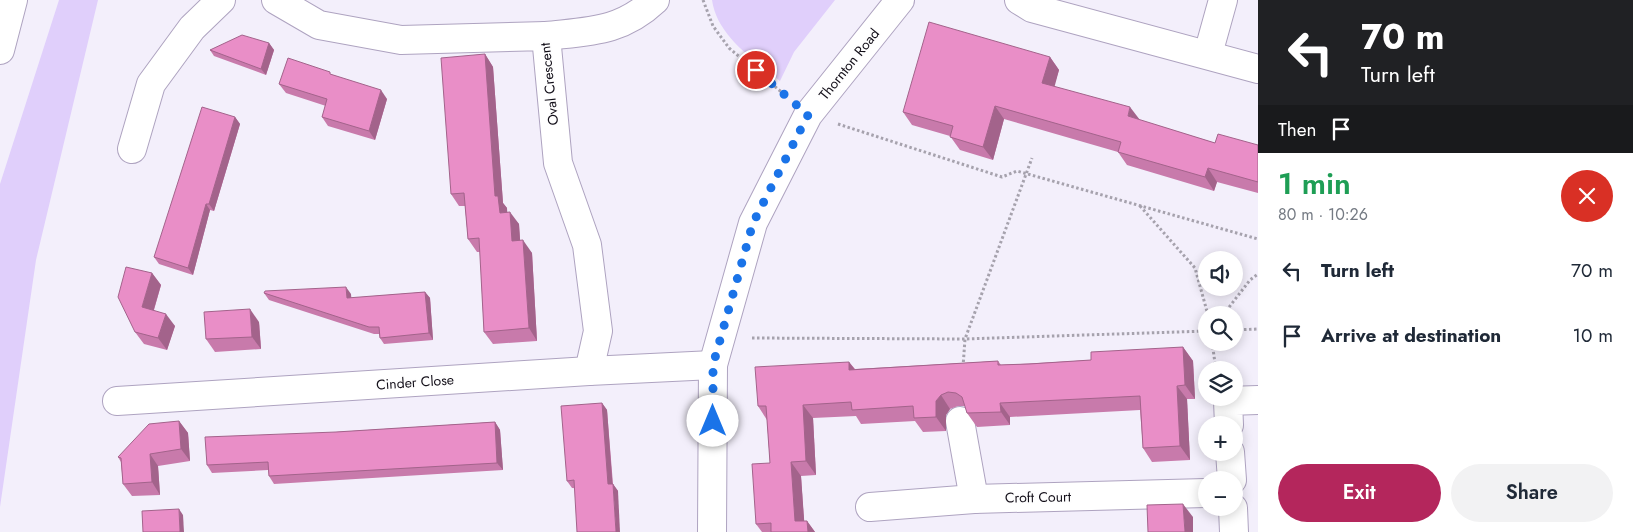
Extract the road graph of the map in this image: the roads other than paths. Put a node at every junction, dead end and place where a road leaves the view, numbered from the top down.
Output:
1 (13, 0) edge
2 (221, 0) edge
3 (276, 0) edge
4 (655, 0) edge
5 (900, 0) edge
6 (1019, 0) edge
7 (1223, 0) edge
8 (546, 36) junction
9 (0, 50) edge
10 (1208, 54) junction
11 (1258, 69) edge
12 (132, 149) dead end
13 (713, 365) junction
14 (589, 370) junction
15 (1258, 400) edge
16 (117, 401) dead end
17 (1229, 416) edge
18 (960, 421) dead end
19 (1198, 493) edge
20 (974, 499) junction
21 (870, 507) dead end
22 (1233, 516) edge
23 (712, 532) edge
24 (1234, 532) edge

1 - 9 main road
2 - 12 main road
3 - 8 main road, Oval Crescent
4 - 8 main road
5 - 13 main road, Thornton Road
6 - 10 main road
7 - 10 main road
8 - 14 main road, Oval Crescent
10 - 11 main road
13 - 14 main road, Cinder Close
13 - 23 main road, Thornton Road
14 - 16 main road, Cinder Close
15 - 17 main road
18 - 20 main road
19 - 20 main road, Croft Court
20 - 21 main road, Croft Court
22 - 24 main road

